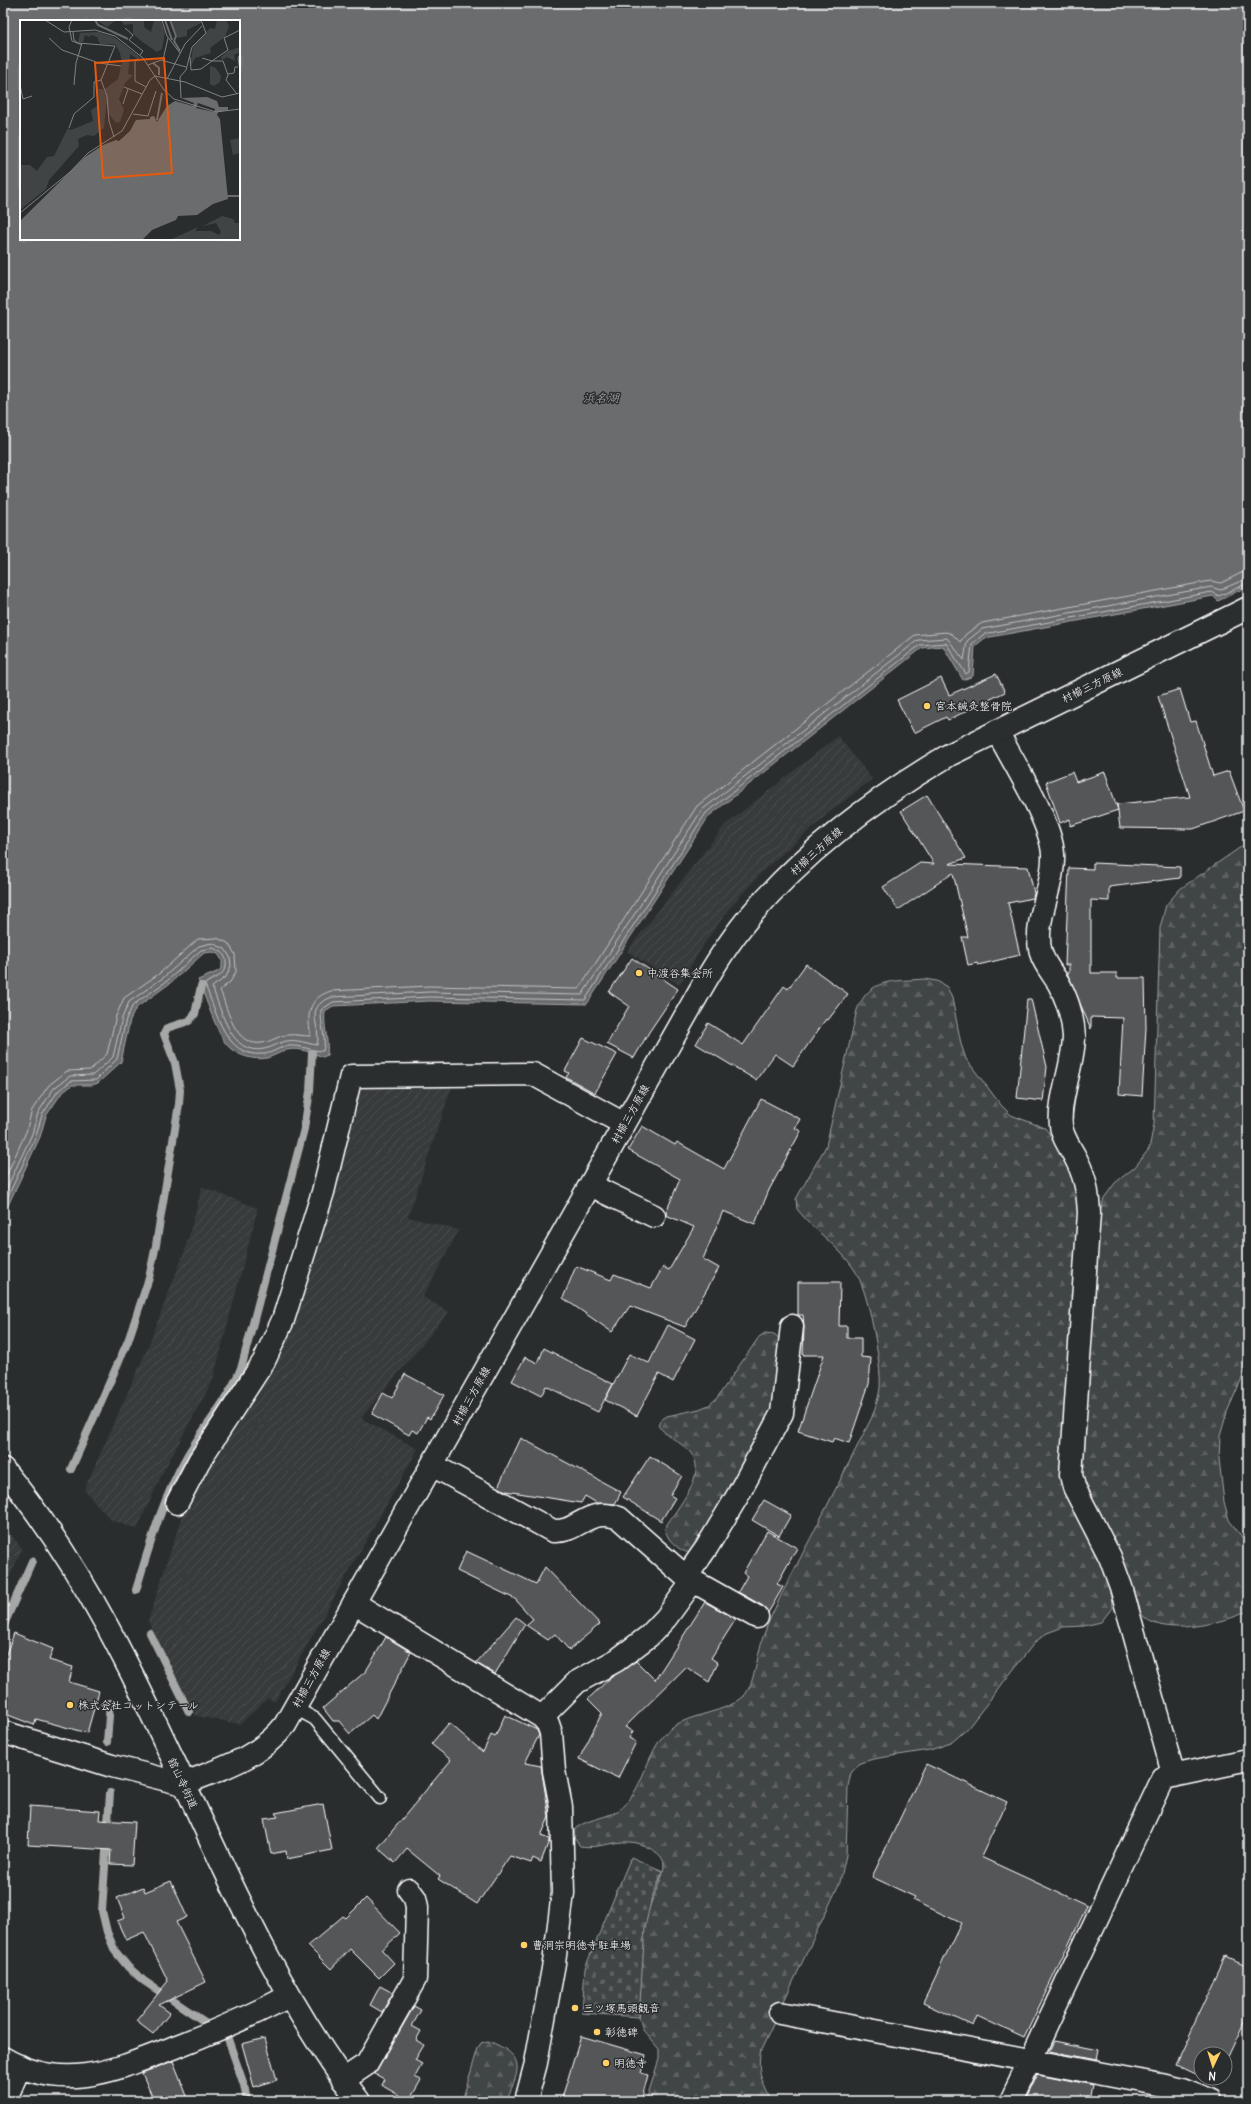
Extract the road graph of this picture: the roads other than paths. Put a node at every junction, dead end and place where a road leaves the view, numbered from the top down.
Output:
1 (1248, 608) edge
2 (997, 731) junction
3 (624, 1124) junction
4 (591, 1184) junction
5 (654, 1216) dead end
6 (792, 1326) dead end
7 (432, 1465) junction
8 (3, 1469) edge
9 (177, 1503) dead end
10 (690, 1579) junction
11 (354, 1603) junction
12 (757, 1617) dead end
13 (295, 1708) junction
14 (542, 1717) junction
15 (3, 1732) edge
16 (1248, 1760) edge
17 (1174, 1776) junction
18 (183, 1784) junction
19 (380, 1798) dead end
20 (409, 1890) dead end
21 (289, 1996) junction
22 (780, 2013) dead end
23 (1030, 2060) junction
24 (12, 2062) edge
25 (344, 2080) junction
26 (527, 2097) dead end
27 (4, 2101) edge
28 (359, 2101) edge
29 (1011, 2101) edge
30 (1210, 2101) edge

1 - 2 street, 村櫛三方原線
2 - 3 street, 村櫛三方原線
2 - 17 street
3 - 4 street, 村櫛三方原線
3 - 9 street
4 - 5 street
4 - 7 street, 村櫛三方原線
6 - 10 street
7 - 10 street
7 - 11 street, 村櫛三方原線
8 - 18 street, 舘山寺街道
10 - 12 street
10 - 14 street
11 - 13 street, 村櫛三方原線
11 - 14 street
13 - 18 street, 村櫛三方原線
13 - 19 lane
14 - 26 street
15 - 18 street
16 - 17 street
17 - 23 street
18 - 21 street, 舘山寺街道
20 - 25 street
21 - 24 street
21 - 25 street, 舘山寺街道
22 - 23 street
23 - 29 street
23 - 30 street
24 - 27 street
25 - 28 street, 舘山寺街道

